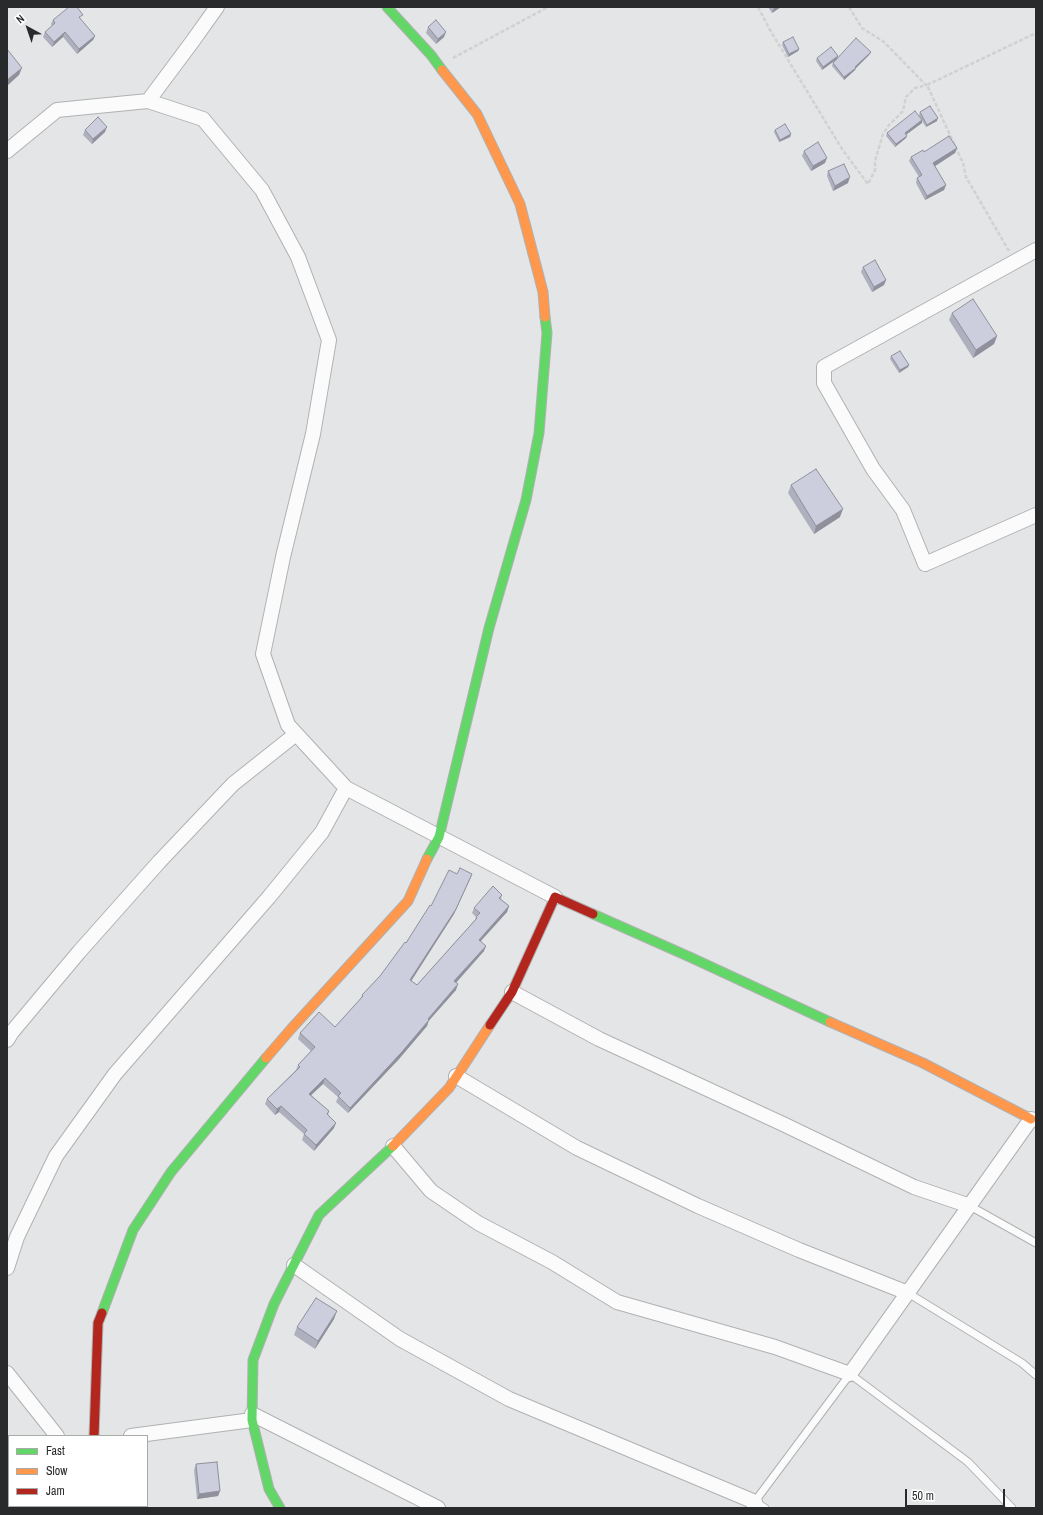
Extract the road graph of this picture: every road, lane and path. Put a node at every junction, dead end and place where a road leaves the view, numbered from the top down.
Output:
1 (217, 7) edge
2 (387, 7) edge
3 (548, 7) edge
4 (758, 7) edge
5 (849, 7) edge
6 (1036, 33) edge
7 (439, 66) junction
8 (927, 85) junction
9 (148, 101) junction
10 (7, 151) edge
11 (1036, 250) edge
12 (1015, 262) junction
13 (1036, 515) edge
14 (296, 734) junction
15 (346, 788) junction
16 (439, 837) junction
17 (555, 897) junction
18 (512, 992) junction
19 (7, 1040) edge
20 (456, 1076) junction
21 (1034, 1120) edge
22 (393, 1146) junction
23 (970, 1206) junction
24 (1036, 1243) edge
25 (294, 1265) junction
26 (7, 1268) edge
27 (908, 1293) junction
28 (7, 1373) edge
29 (850, 1374) junction
30 (1036, 1374) edge
31 (252, 1417) junction
32 (56, 1435) edge
33 (94, 1435) edge
34 (137, 1435) edge
35 (757, 1506) edge
36 (280, 1508) edge
37 (438, 1508) edge
38 (1012, 1508) edge

1 - 9 street
2 - 7 street
3 - 7 path
4 - 8 path
5 - 8 path
6 - 8 path
7 - 16 street
8 - 12 path
9 - 10 street
9 - 14 street
11 - 12 street
12 - 13 street
14 - 15 street
14 - 19 street
15 - 16 street
15 - 26 street
16 - 17 street
16 - 33 street
17 - 18 street
17 - 21 street
18 - 20 street
18 - 23 street
20 - 22 street
20 - 27 street
21 - 23 street
22 - 25 street
22 - 29 street
23 - 24 lane
23 - 27 street
25 - 31 street
25 - 35 street
27 - 29 street
27 - 30 lane
28 - 32 street
29 - 35 lane
29 - 38 lane
31 - 34 street
31 - 36 street
31 - 37 street

